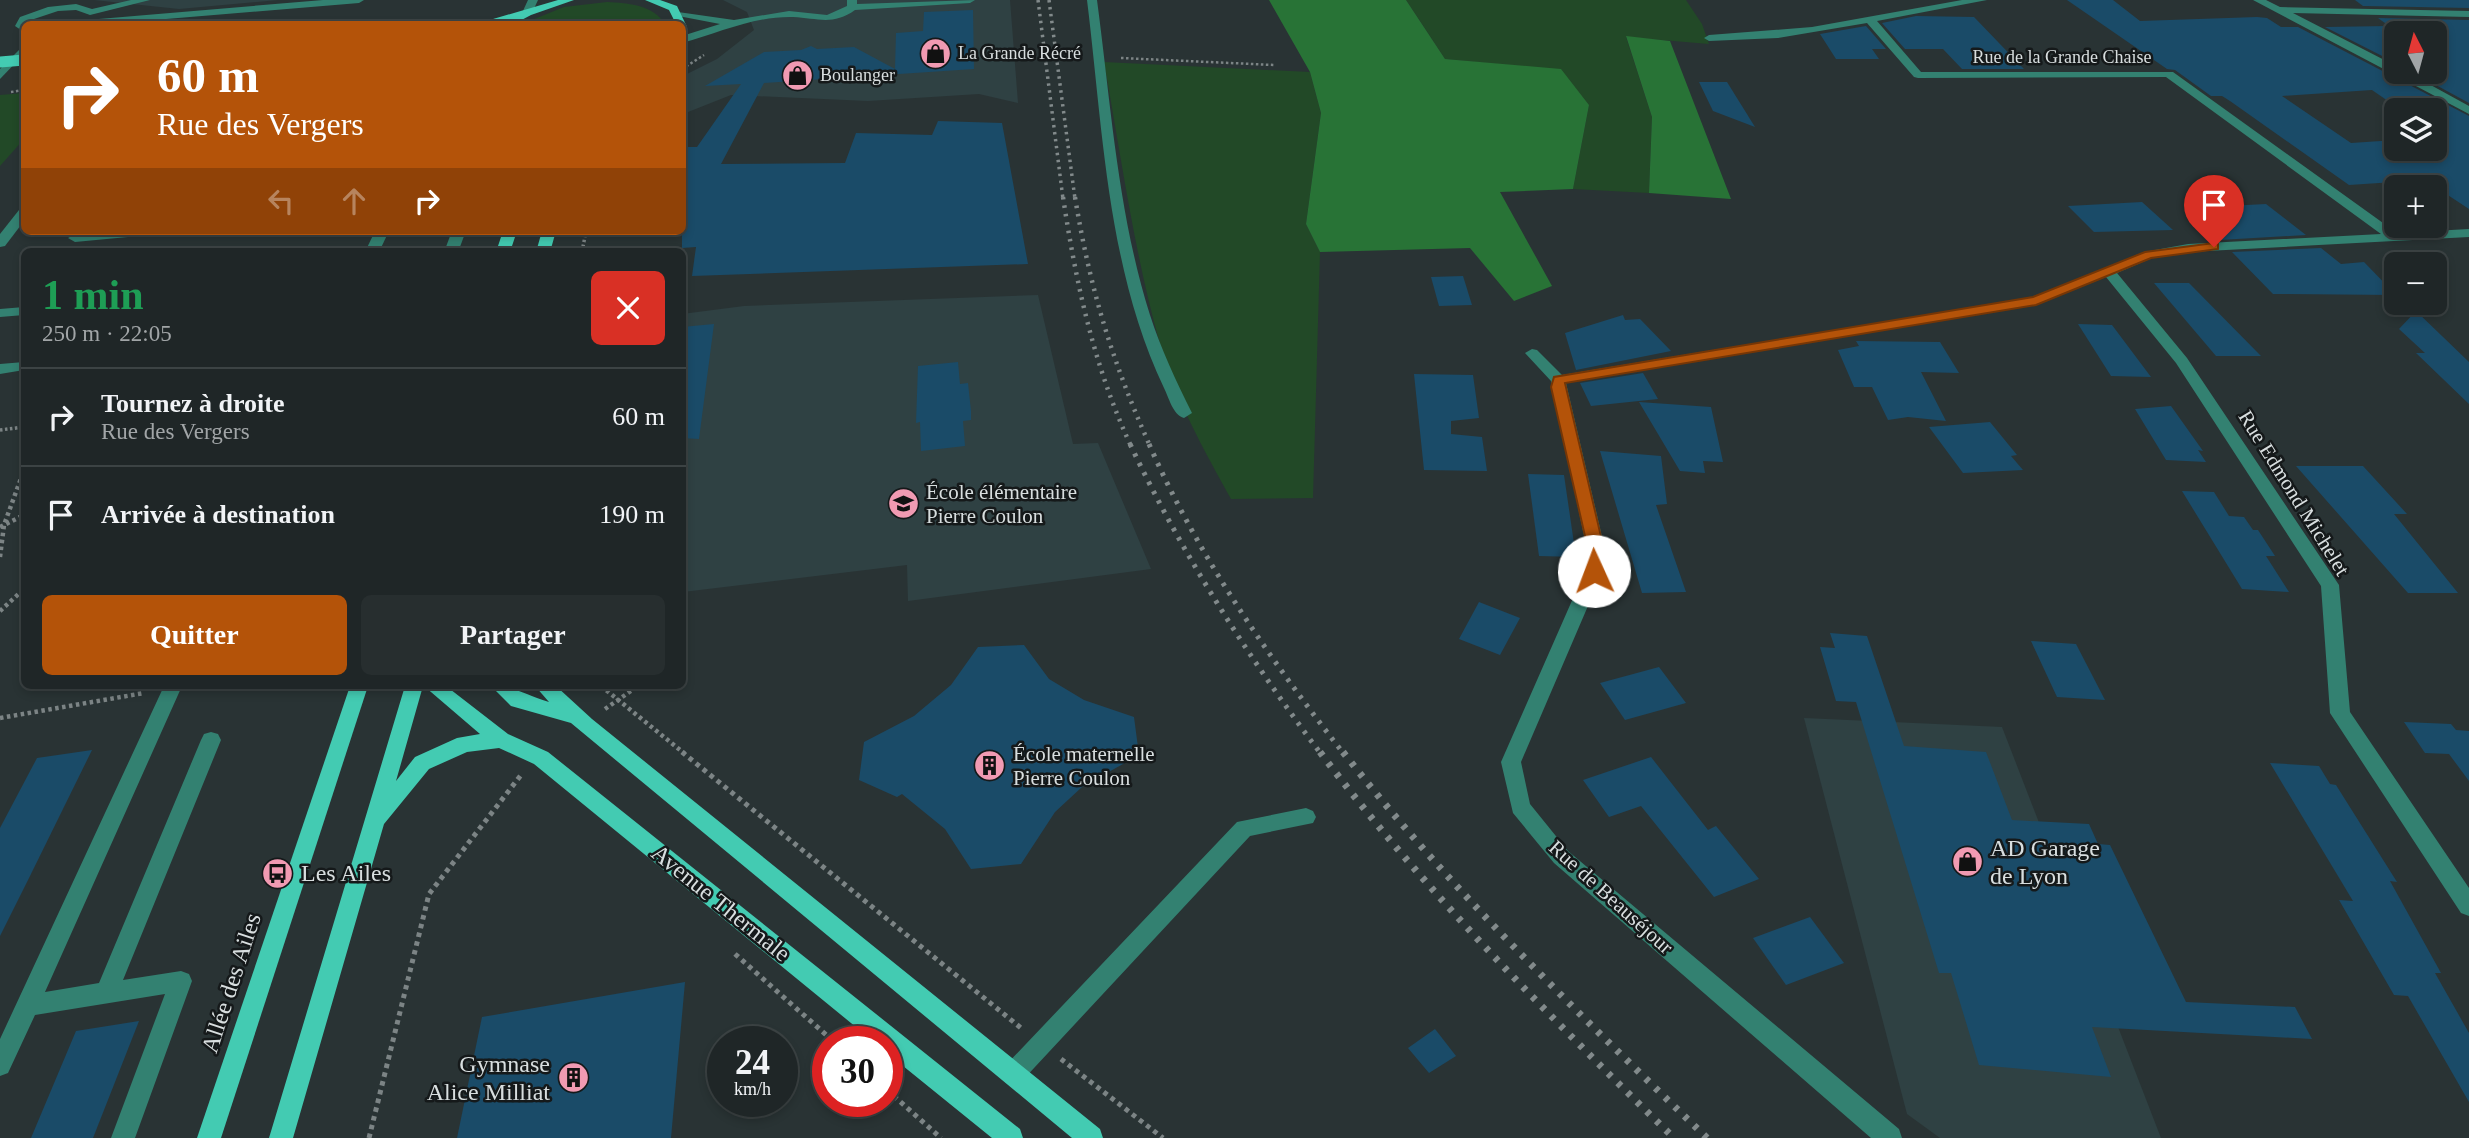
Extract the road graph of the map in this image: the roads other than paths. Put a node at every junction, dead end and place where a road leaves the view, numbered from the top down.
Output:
1 (145, 0) edge
2 (153, 0) edge
3 (359, 0) edge
4 (533, 0) edge
5 (567, 0) edge
6 (650, 0) edge
7 (970, 0) edge
8 (1092, 0) edge
9 (1982, 0) edge
10 (2245, 0) edge
11 (795, 1) edge
12 (2260, 1) edge
13 (852, 4) edge
14 (2276, 10) junction
15 (90, 12) junction
16 (526, 13) junction
17 (793, 14) junction
18 (2469, 14) edge
19 (678, 15) junction
20 (158, 16) junction
21 (1870, 20) junction
22 (23, 21) edge
23 (77, 21) edge
24 (105, 21) edge
25 (493, 21) edge
26 (512, 21) edge
27 (680, 21) edge
28 (734, 23) junction
29 (1709, 38) dead end
30 (686, 39) edge
31 (21, 52) edge
32 (21, 60) edge
33 (0, 62) edge
34 (2384, 64) edge
35 (0, 76) edge
36 (2420, 84) edge
37 (2469, 111) edge
38 (21, 217) edge
39 (2384, 230) edge
40 (2469, 233) edge
41 (2447, 234) edge
42 (2384, 238) edge
43 (0, 243) edge
44 (2108, 271) junction
45 (21, 309) edge
46 (0, 313) edge
47 (1532, 353) dead end
48 (21, 366) edge
49 (0, 369) edge
50 (1559, 380) junction
51 (1184, 413) dead end
52 (172, 689) edge
53 (358, 689) edge
54 (413, 689) edge
55 (437, 689) edge
56 (504, 689) edge
57 (547, 689) edge
58 (580, 720) junction
59 (211, 740) dead end
60 (501, 740) junction
61 (1306, 817) dead end
62 (373, 825) junction
63 (2469, 906) edge
64 (106, 993) junction
65 (27, 1006) junction
66 (0, 1065) edge
67 (1013, 1074) junction
68 (966, 1099) junction
69 (123, 1138) edge
70 (209, 1138) edge
71 (281, 1138) edge
72 (993, 1138) edge
73 (1011, 1138) edge
74 (1091, 1138) edge
75 (1890, 1138) edge

1 - 15 street
2 - 20 street
3 - 20 street
4 - 16 street
5 - 16 main road
6 - 19 main road
7 - 13 street
8 - 51 street
9 - 21 street
10 - 12 street
11 - 17 street
12 - 14 street
13 - 17 street
14 - 18 street
14 - 34 street
15 - 20 street
15 - 22 street
15 - 23 street
16 - 25 main road
16 - 26 main road
17 - 28 street
19 - 27 main road
19 - 28 street
20 - 24 street
21 - 29 street
21 - 39 street, Rue de la Grande Chaise
28 - 30 street
31 - 35 street
32 - 33 main road, bridge
36 - 37 street
38 - 43 street
40 - 41 street
42 - 44 street
44 - 50 street
44 - 63 street, Rue Edmond Michelet
45 - 46 street
47 - 50 street
48 - 49 street
50 - 75 street, Rue de Beauséjour
52 - 65 street
53 - 70 main road, Allée des Ailes
54 - 62 main road
55 - 60 main road, Avenue Thermale
56 - 58 main road
57 - 58 main road
58 - 67 main road
59 - 64 street
60 - 62 main road
60 - 68 main road, Avenue Thermale
61 - 67 street
62 - 71 main road
64 - 65 street
64 - 69 street
65 - 66 street
67 - 74 main road
68 - 72 street, Avenue Thermale
68 - 73 main road

